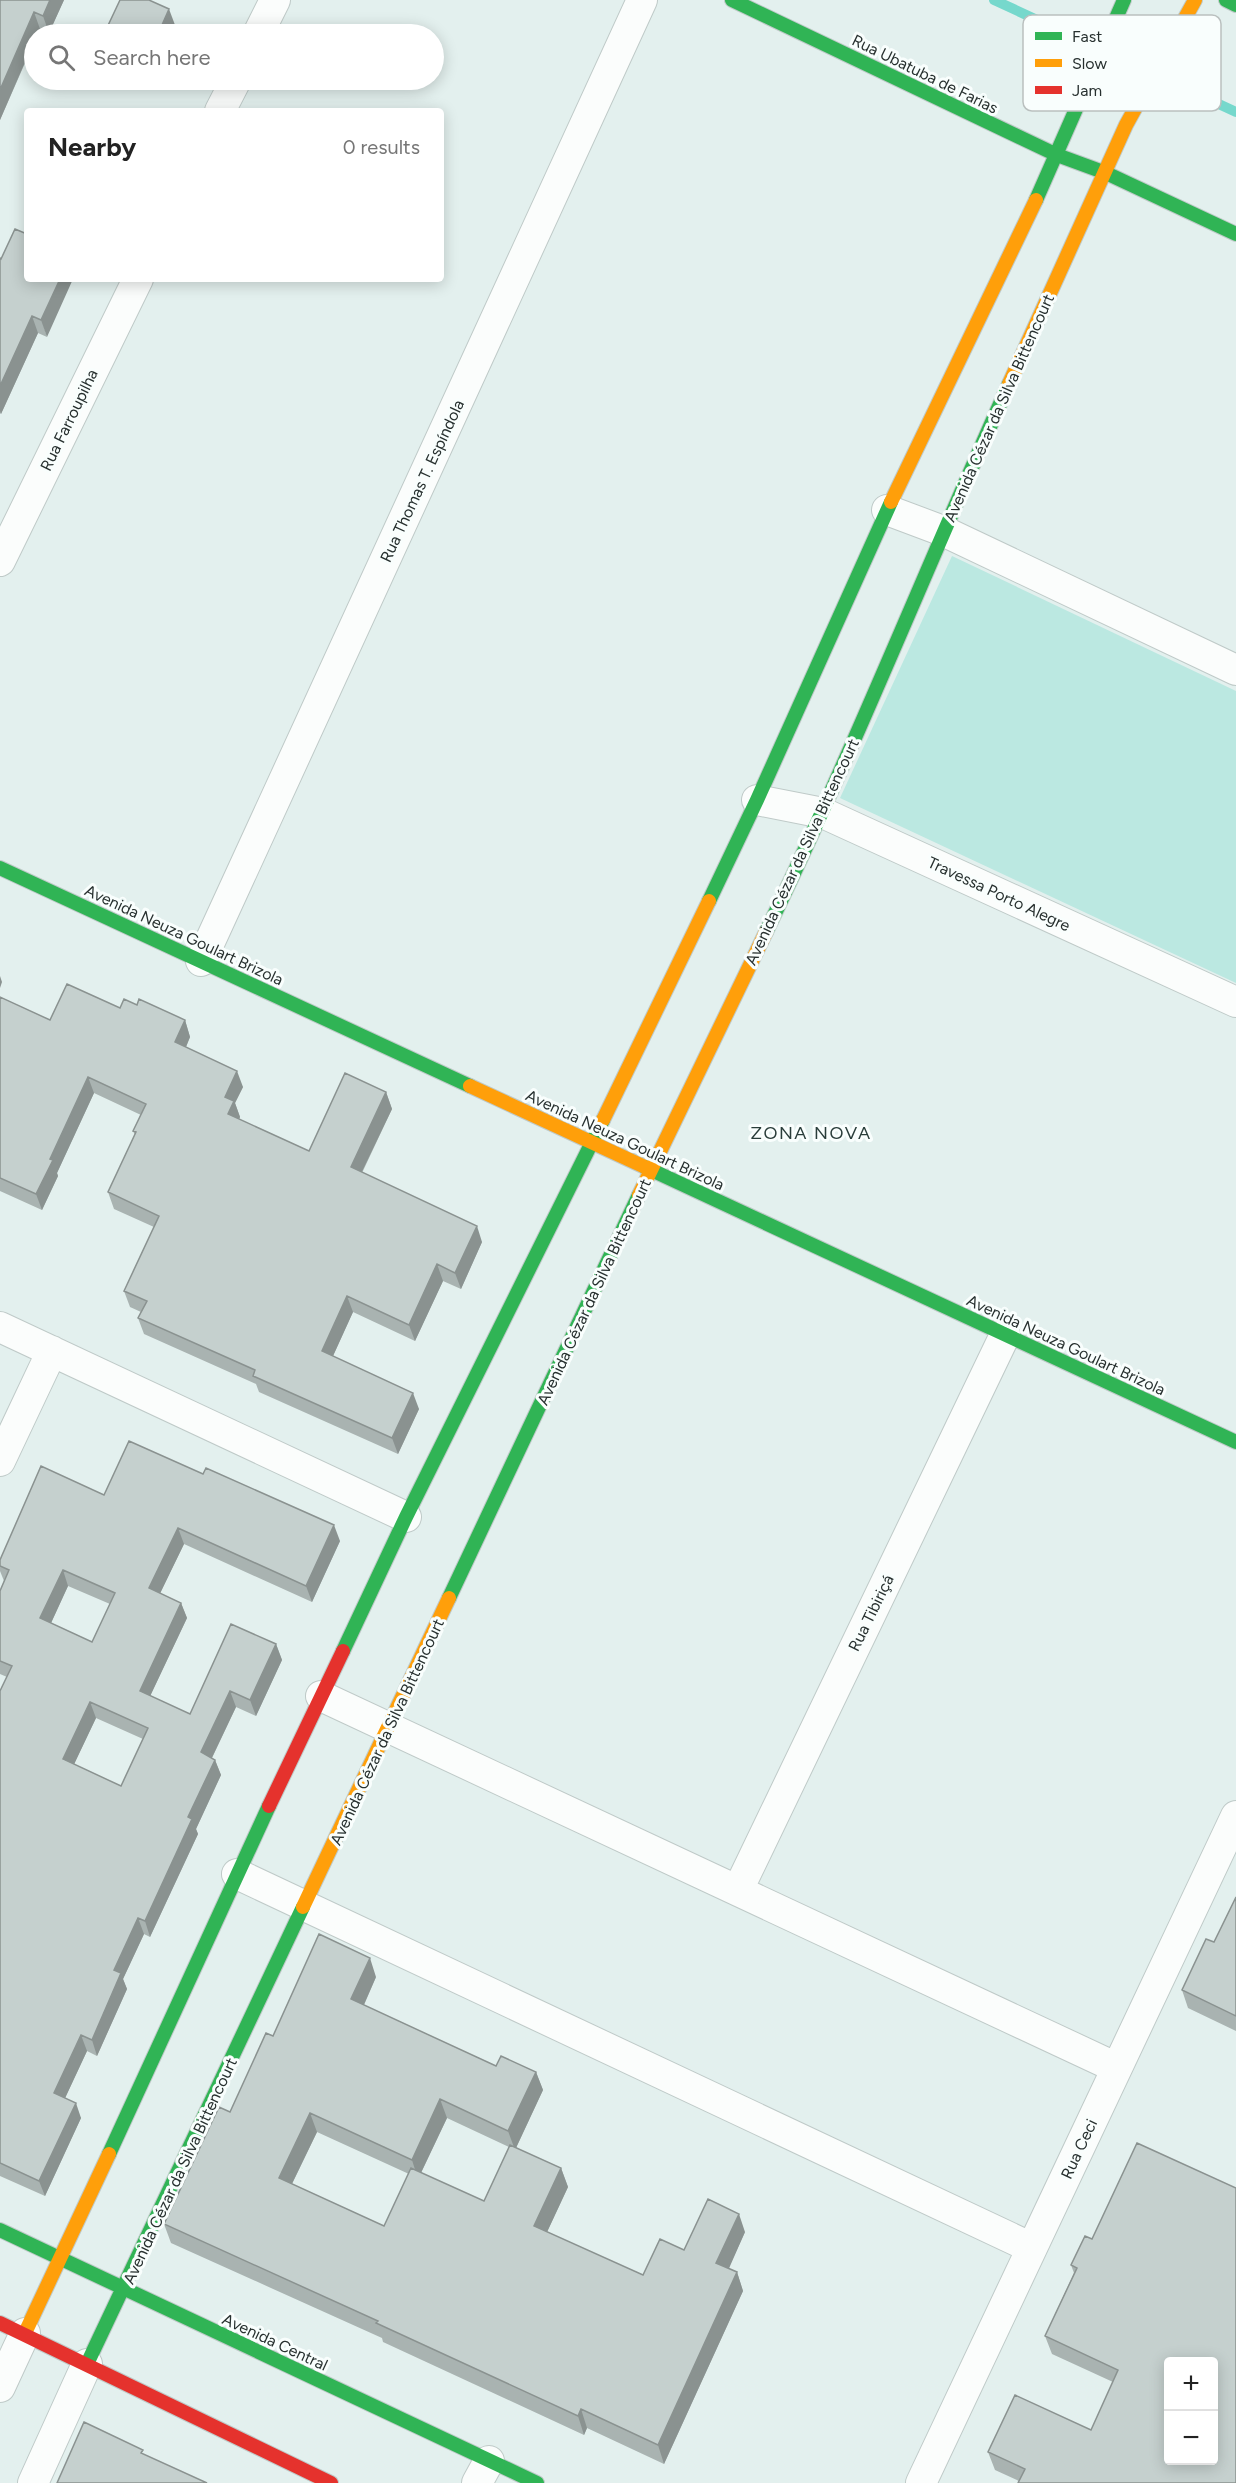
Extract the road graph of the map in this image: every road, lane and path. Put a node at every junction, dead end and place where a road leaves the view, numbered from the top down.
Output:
1 (275, 0) edge
2 (642, 0) edge
3 (732, 0) edge
4 (1124, 0) edge
5 (1195, 0) edge
6 (1226, 0) edge
7 (1236, 4) edge
8 (1118, 15) edge
9 (1186, 15) edge
10 (263, 24) edge
11 (231, 90) edge
12 (222, 108) edge
13 (1076, 111) edge
14 (1134, 111) edge
15 (1057, 155) junction
16 (1106, 173) junction
17 (1236, 234) edge
18 (137, 282) edge
19 (887, 510) junction
20 (943, 531) junction
21 (0, 561) edge
22 (1236, 670) edge
23 (757, 800) junction
24 (823, 813) junction
25 (0, 868) edge
26 (201, 962) junction
27 (1236, 1002) edge
28 (592, 1144) junction
29 (651, 1170) junction
30 (0, 1327) edge
31 (1005, 1335) junction
32 (52, 1351) junction
33 (1236, 1442) edge
34 (0, 1461) edge
35 (406, 1517) junction
36 (321, 1696) junction
37 (390, 1727) junction
38 (1236, 1816) edge
39 (237, 1874) junction
40 (738, 1890) junction
41 (305, 1907) junction
42 (1117, 2068) junction
43 (0, 2230) edge
44 (1032, 2248) junction
45 (62, 2258) junction
46 (123, 2289) junction
47 (12, 2328) edge
48 (87, 2364) junction
49 (0, 2387) edge
50 (483, 2472) edge
51 (33, 2483) edge
52 (330, 2483) edge
53 (537, 2483) edge
54 (921, 2483) edge

1 - 10 street
2 - 26 street, Rua Thomas T. Espíndola
3 - 15 street, Rua Ubatuba de Farias
4 - 8 street
5 - 9 street, Avenida Cézar da Silva Bittencourt
6 - 7 street
11 - 12 street
13 - 15 street
14 - 16 street, Avenida Cézar da Silva Bittencourt
15 - 16 street, Rua Ubatuba de Farias
15 - 19 street
16 - 17 street, Rua Ubatuba de Farias
16 - 20 street, Avenida Cézar da Silva Bittencourt
18 - 21 street, Rua Farroupilha
19 - 20 street
19 - 23 street
20 - 22 street
20 - 24 street, Avenida Cézar da Silva Bittencourt
23 - 24 street, Travessa Porto Alegre
23 - 28 street
24 - 27 street, Travessa Porto Alegre
24 - 29 street, Avenida Cézar da Silva Bittencourt
25 - 26 street, Avenida Neuza Goulart Brizola
26 - 28 street, Avenida Neuza Goulart Brizola
28 - 29 street, Avenida Neuza Goulart Brizola
28 - 35 street
29 - 31 street, Avenida Neuza Goulart Brizola
29 - 37 street, Avenida Cézar da Silva Bittencourt
30 - 32 street
31 - 33 street, Avenida Neuza Goulart Brizola
31 - 40 street, Rua Tibiriçá
32 - 34 street
32 - 35 street
35 - 36 street
36 - 37 street
36 - 39 street
37 - 40 street
37 - 41 street, Avenida Cézar da Silva Bittencourt
38 - 42 street, Rua Ceci
39 - 41 street
39 - 45 street
40 - 42 street
41 - 44 street
41 - 46 street, Avenida Cézar da Silva Bittencourt
42 - 44 street, Rua Ceci
43 - 45 street, Avenida Central
44 - 54 street, Rua Ceci
45 - 46 street, Avenida Central
45 - 47 street
46 - 48 street, Avenida Cézar da Silva Bittencourt
46 - 50 street, Avenida Central
47 - 48 street
47 - 49 street
48 - 51 street, Avenida Cézar da Silva Bittencourt
48 - 52 street
50 - 53 street, Avenida Central

